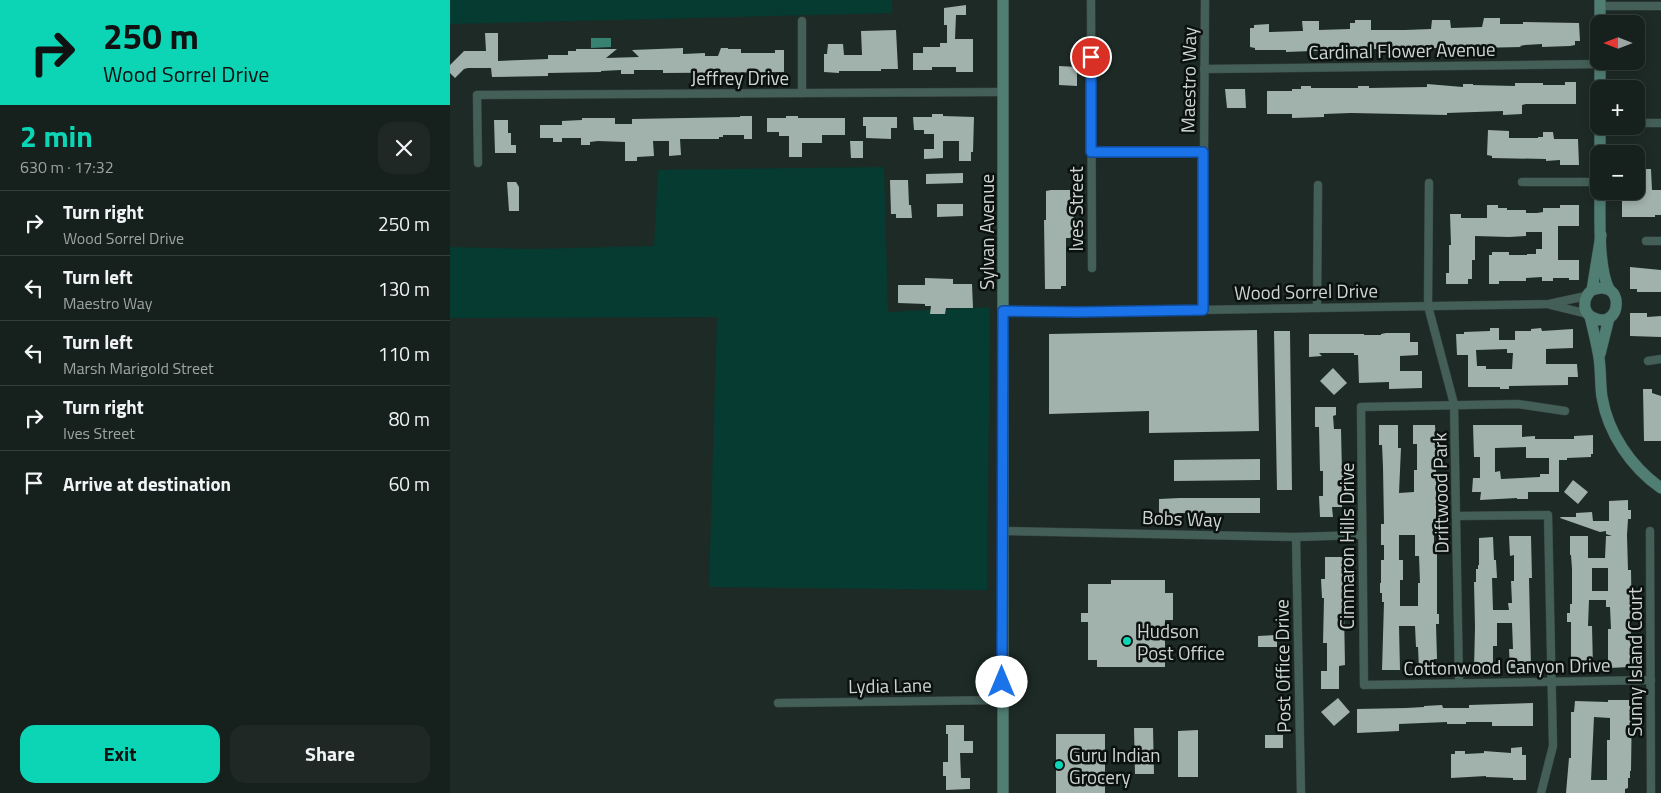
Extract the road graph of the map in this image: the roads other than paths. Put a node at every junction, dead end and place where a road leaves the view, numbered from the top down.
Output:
1 (1003, 0) edge
2 (1091, 0) edge
3 (1205, 0) edge
4 (1600, 3) edge
5 (1661, 6) edge
6 (802, 21) dead end
7 (1590, 63) edge
8 (1204, 69) junction
9 (1003, 92) junction
10 (802, 93) junction
11 (1645, 123) edge
12 (1661, 123) edge
13 (1091, 152) junction
14 (1203, 152) junction
15 (478, 163) dead end
16 (1522, 182) dead end
17 (1590, 182) edge
18 (1430, 183) dead end
19 (1318, 185) dead end
20 (1600, 200) edge
21 (1600, 235) junction
22 (1646, 241) dead end
23 (1661, 241) edge
24 (1092, 268) dead end
25 (1609, 289) junction
26 (1589, 293) junction
27 (1549, 304) junction
28 (1428, 306) junction
29 (1317, 307) junction
30 (1203, 310) junction
31 (1003, 311) junction
32 (1589, 315) junction
33 (1609, 318) junction
34 (1599, 358) junction
35 (1661, 359) edge
36 (1648, 361) dead end
37 (1454, 404) junction
38 (1564, 411) dead end
39 (1661, 488) edge
40 (1456, 516) junction
41 (1003, 531) junction
42 (1650, 531) dead end
43 (1361, 535) junction
44 (1296, 538) junction
45 (1650, 680) junction
46 (1551, 682) junction
47 (1459, 683) junction
48 (1364, 685) joint
49 (1002, 700) junction
50 (778, 704) dead end
51 (1003, 793) edge
52 (1301, 793) edge
53 (1542, 793) edge
54 (1651, 793) edge

1 - 9 main road, Sylvan Avenue
2 - 13 street, Ives Street
3 - 8 street, Maestro Way
4 - 5 street
6 - 10 street
7 - 8 street, Cardinal Flower Avenue
8 - 14 street, Maestro Way
9 - 10 street, Jeffrey Drive
9 - 31 main road, Sylvan Avenue
10 - 15 street, Jeffrey Drive
11 - 12 street
13 - 14 street
13 - 24 street, Ives Street
14 - 30 street, Maestro Way
16 - 17 street
18 - 28 street, Driftwood Park
19 - 29 street
20 - 21 main road
21 - 25 main road
21 - 26 main road
22 - 23 street
25 - 26 main road
25 - 33 main road
26 - 27 street, Wood Sorrel Drive
26 - 32 main road
27 - 28 street, Wood Sorrel Drive
27 - 32 street, Wood Sorrel Drive
28 - 29 street, Wood Sorrel Drive
28 - 37 street, Driftwood Park
29 - 30 street, Wood Sorrel Drive
30 - 31 street, Wood Sorrel Drive
31 - 41 main road, Sylvan Avenue
32 - 33 main road
32 - 34 main road
33 - 34 main road
34 - 39 main road
35 - 36 street
37 - 38 street
37 - 40 street, Driftwood Park
37 - 43 street, Cimmaron Hills Drive
40 - 46 street
40 - 47 street, Driftwood Park
41 - 44 street, Bobs Way
41 - 49 main road, Sylvan Avenue
42 - 45 street, Sunny Island Court
43 - 44 street, Bobs Way
43 - 48 street, Cimmaron Hills Drive
44 - 52 street, Post Office Drive
45 - 46 street, Cottonwood Canyon Drive
45 - 54 street, Sunny Island Court
46 - 47 street, Cottonwood Canyon Drive
46 - 53 street
47 - 48 street, Cottonwood Canyon Drive
49 - 50 street, Lydia Lane
49 - 51 main road, Sylvan Avenue

